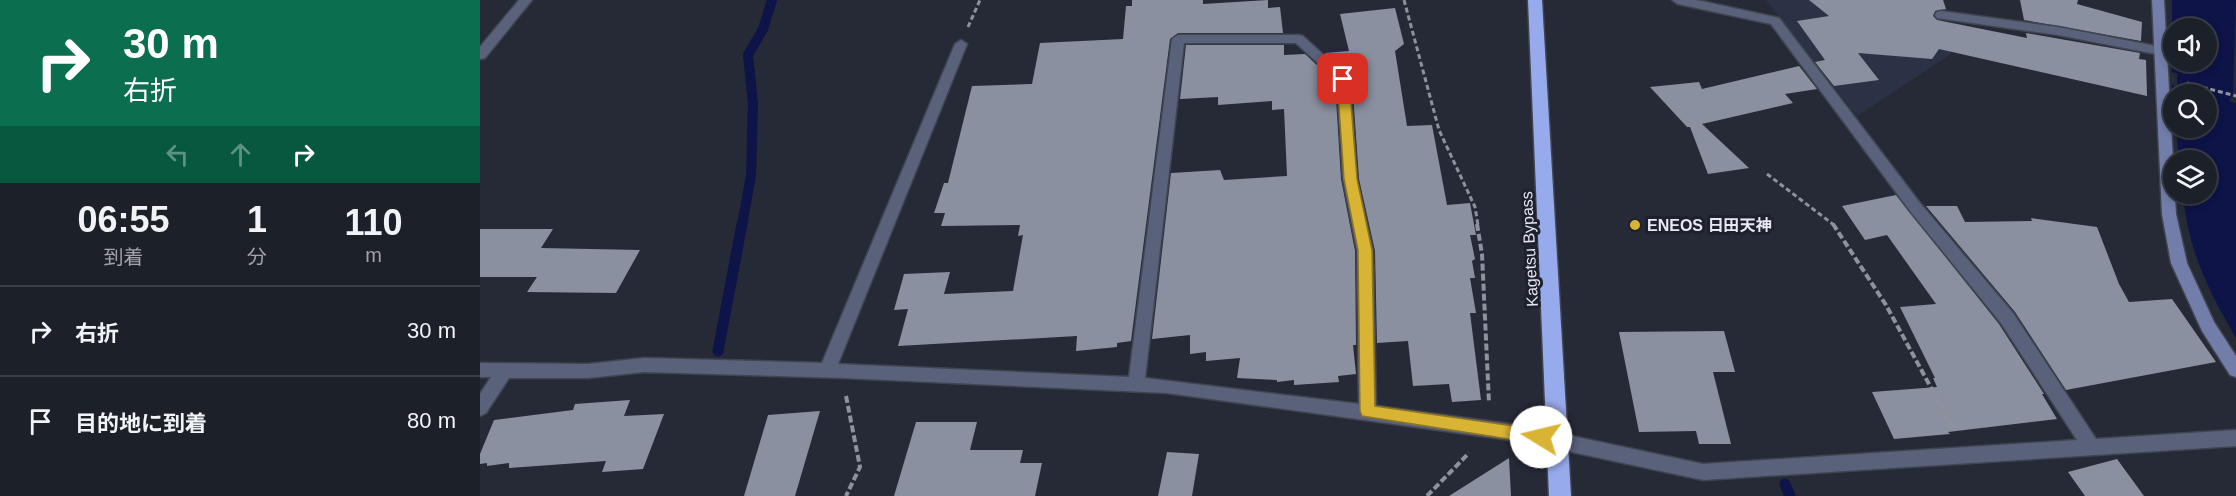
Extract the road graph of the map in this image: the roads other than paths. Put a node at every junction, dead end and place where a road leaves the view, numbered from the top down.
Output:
1 (526, 0) edge
2 (1535, 0) edge
3 (1678, 0) edge
4 (2158, 0) edge
5 (1941, 15) dead end
6 (962, 44) road end
7 (2161, 51) junction
8 (480, 55) edge
9 (2236, 369) edge
10 (480, 370) edge
11 (505, 370) junction
12 (835, 371) junction
13 (1136, 385) junction
14 (480, 408) edge
15 (1368, 411) junction
16 (2236, 438) edge
17 (1558, 440) junction
18 (2091, 447) junction
19 (1560, 496) edge

1 - 8 street
2 - 17 highway, Kagetsu Bypass
3 - 18 street
4 - 7 street
5 - 7 street
6 - 12 street
7 - 9 street
10 - 11 street
11 - 12 street
11 - 14 street
12 - 13 street
13 - 15 street
13 - 15 street
15 - 17 street
16 - 18 street
17 - 18 street
17 - 19 highway, Kagetsu Bypass

